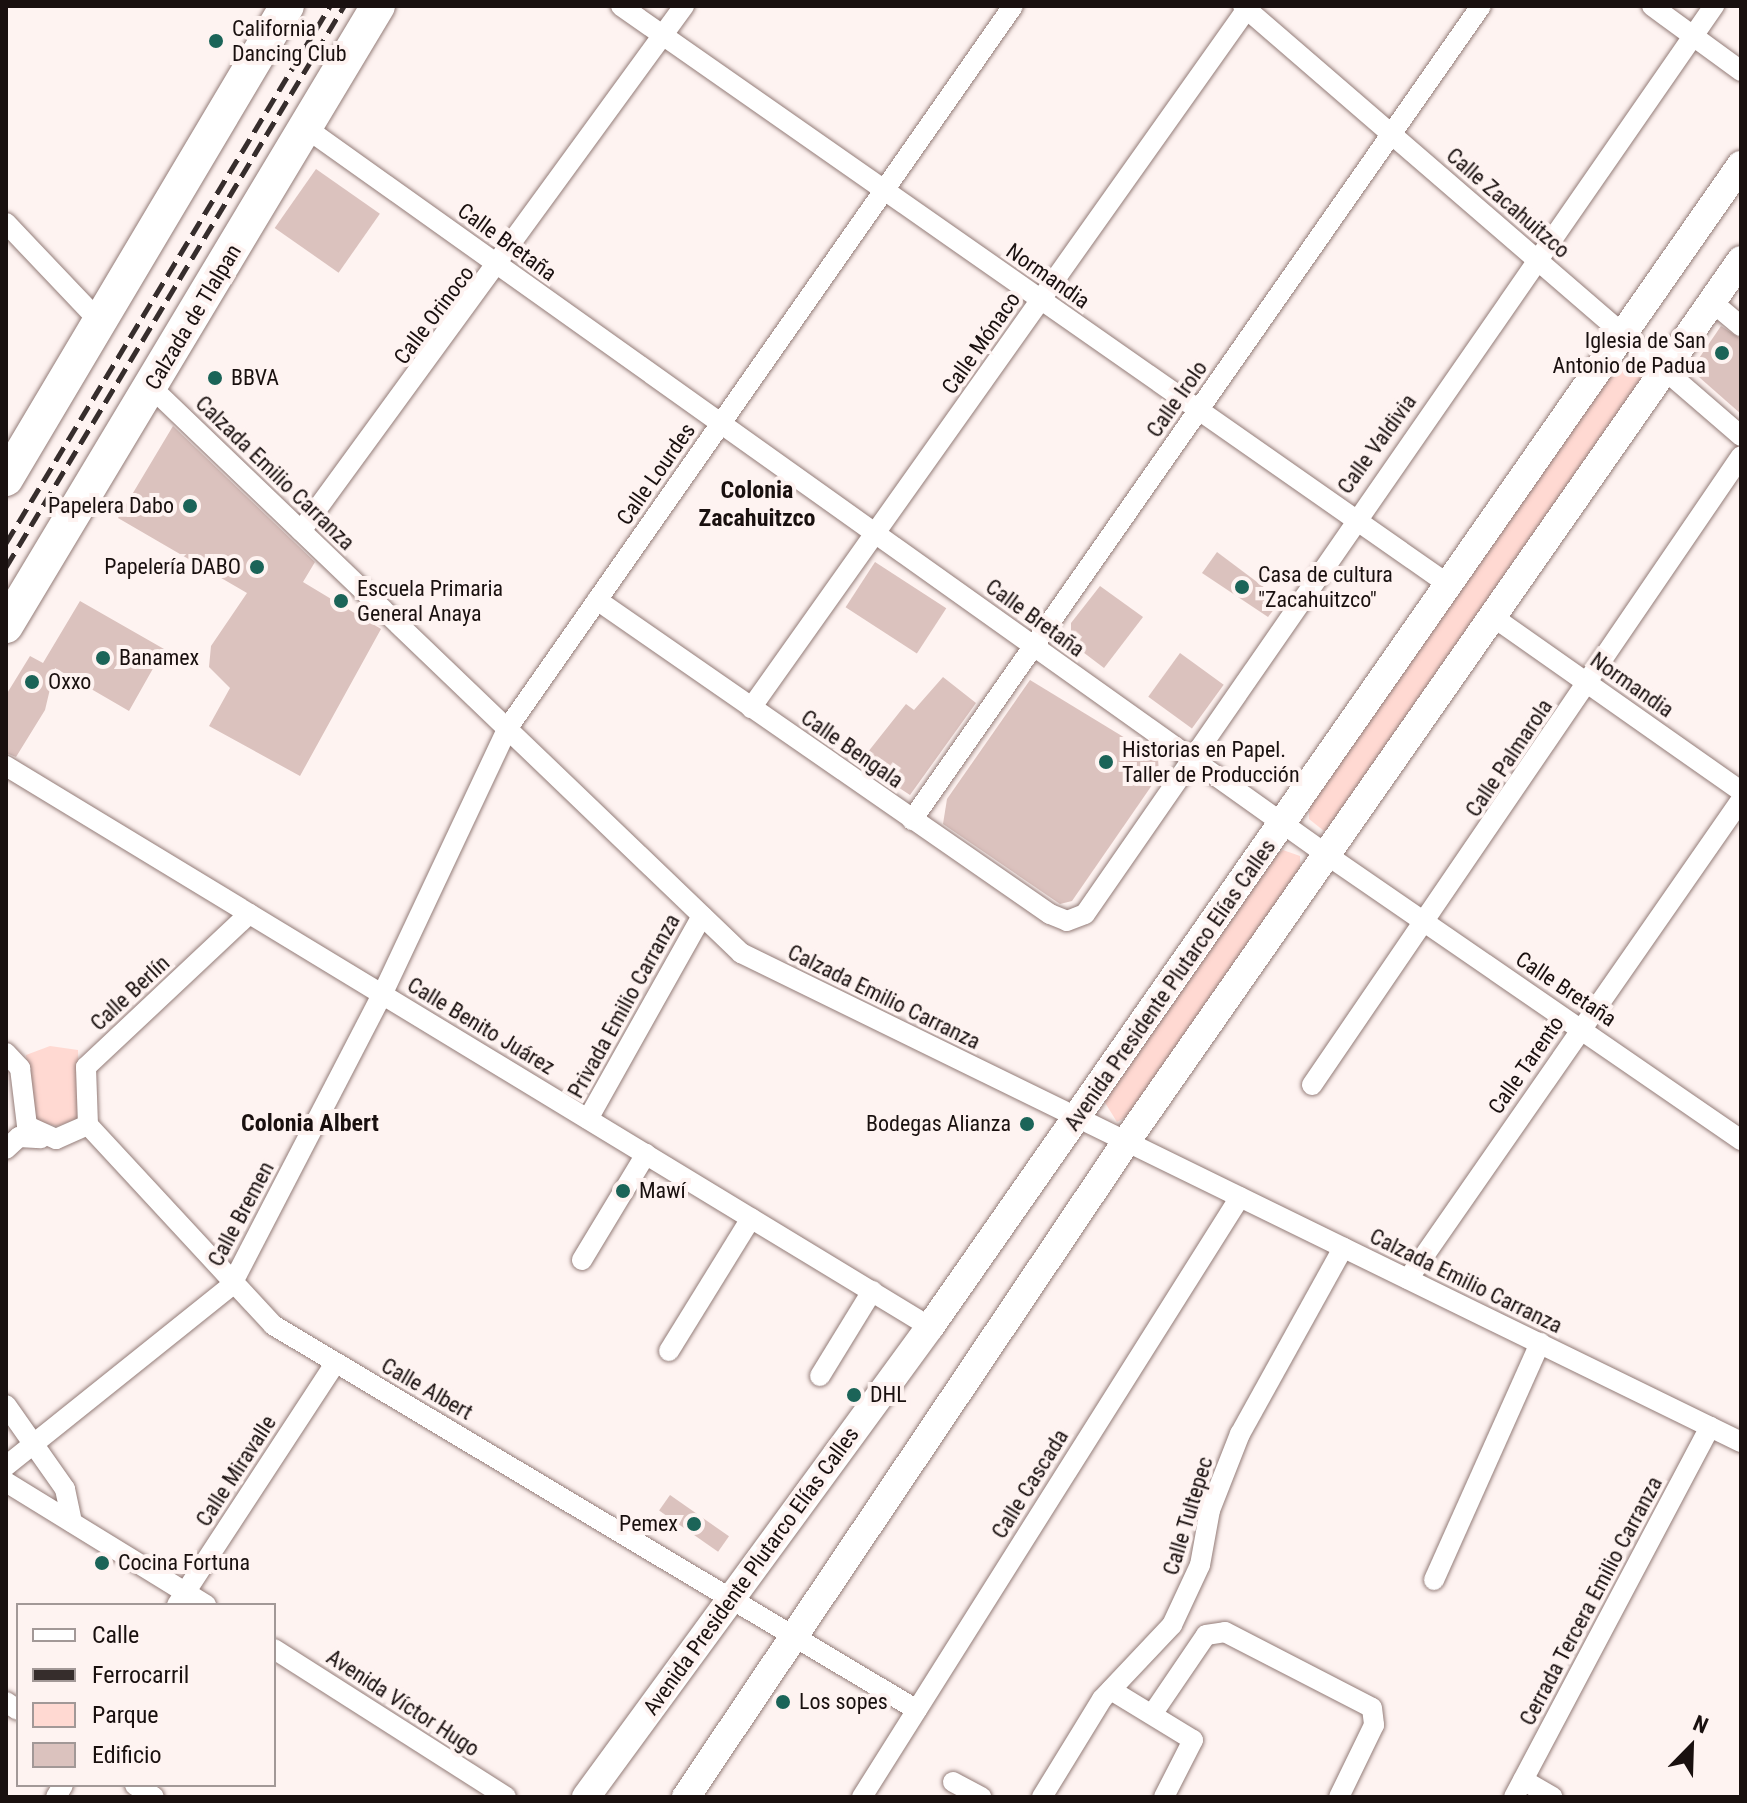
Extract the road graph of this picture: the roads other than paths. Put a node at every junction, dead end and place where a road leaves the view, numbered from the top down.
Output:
1 (287, 6) edge
2 (378, 6) edge
3 (621, 6) edge
4 (684, 6) edge
5 (1013, 6) edge
6 (1481, 6) edge
7 (1652, 6) edge
8 (1714, 6) edge
9 (1246, 7) edge
10 (1696, 35) junction
11 (663, 36) junction
12 (1741, 71) edge
13 (306, 128) junction
14 (1391, 134) junction
15 (1741, 165) edge
16 (885, 192) junction
17 (6, 223) edge
18 (1538, 260) junction
19 (1741, 260) edge
20 (500, 267) junction
21 (1041, 300) junction
22 (1711, 301) junction
23 (98, 320) junction
24 (1741, 326) edge
25 (1623, 334) junction
26 (1666, 371) junction
27 (151, 387) junction
28 (1198, 410) junction
29 (721, 424) junction
30 (1741, 436) edge
31 (1741, 456) edge
32 (6, 479) edge
33 (1352, 519) junction
34 (301, 531) junction
35 (876, 534) junction
36 (1449, 585) junction
37 (597, 600) junction
38 (1496, 619) junction
39 (6, 626) edge
40 (1032, 647) junction
41 (1589, 684) junction
42 (751, 708) junction
43 (507, 729) junction
44 (1191, 758) junction
45 (6, 766) edge
46 (1741, 791) edge
47 (1741, 800) edge
48 (912, 820) junction
49 (1283, 824) junction
50 (1327, 855) junction
51 (249, 914) junction
52 (1085, 914) joint
53 (702, 916) junction
54 (1425, 923) junction
55 (382, 995) junction
56 (1581, 1028) junction
57 (6, 1053) edge
58 (1312, 1085) dead end
59 (1077, 1118) junction
60 (588, 1119) junction
61 (88, 1125) junction
62 (1738, 1133) edge
63 (41, 1138) junction
64 (1126, 1142) junction
65 (6, 1149) edge
66 (646, 1154) junction
67 (1240, 1197) junction
68 (751, 1218) junction
69 (1343, 1248) junction
70 (582, 1260) dead end
71 (1408, 1279) junction
72 (231, 1286) junction
73 (872, 1291) junction
74 (930, 1327) junction
75 (1540, 1343) junction
76 (669, 1351) dead end
77 (335, 1364) junction
78 (820, 1376) dead end
79 (6, 1405) edge
80 (1710, 1427) junction
81 (1741, 1442) edge
82 (33, 1445) junction
83 (6, 1466) edge
84 (6, 1482) edge
85 (72, 1522) junction
86 (1434, 1580) dead end
87 (733, 1597) junction
88 (182, 1599) edge
89 (796, 1637) junction
90 (276, 1650) edge
91 (1107, 1694) junction
92 (917, 1710) junction
93 (1153, 1713) junction
94 (953, 1782) dead end
95 (1518, 1788) edge
96 (506, 1797) edge
97 (586, 1797) edge
98 (686, 1797) edge
99 (862, 1797) edge
100 (981, 1797) edge
101 (1042, 1797) edge
102 (1164, 1797) edge
103 (1339, 1797) edge
104 (1552, 1797) edge

1 - 23 highway
2 - 13 highway, Calzada de Tlalpan
3 - 11 street, Normandia
4 - 11 street, Calle Orinoco
5 - 16 street, Calle Lourdes
6 - 14 street, Calle Irolo
7 - 10 street
8 - 10 street, Calle Valdivia
9 - 14 street, Calle Zacahuitzco
9 - 21 street, Calle Mónaco
10 - 12 street
10 - 18 street, Calle Valdivia
11 - 16 street, Normandia
11 - 20 street, Calle Orinoco
13 - 20 street, Calle Bretaña
13 - 27 highway, Calzada de Tlalpan
14 - 18 street, Calle Zacahuitzco
14 - 28 street, Calle Irolo
15 - 25 main road, Avenida Presidente Plutarco Elías Calles
16 - 21 street, Normandia
16 - 29 street, Calle Lourdes
17 - 23 street
18 - 25 street, Calle Zacahuitzco
18 - 33 street, Calle Valdivia
19 - 22 main road
20 - 29 street, Calle Bretaña
20 - 34 street, Calle Orinoco
21 - 28 street, Normandia
21 - 35 street, Calle Mónaco
22 - 24 street
22 - 26 main road
23 - 32 highway
25 - 26 street, Calle Zacahuitzco
25 - 36 main road, Avenida Presidente Plutarco Elías Calles
26 - 30 street, Calle Zacahuitzco
26 - 38 main road
27 - 34 street, Calzada Emilio Carranza
27 - 39 highway, Calzada de Tlalpan
28 - 33 street, Normandia
28 - 40 street, Calle Irolo
29 - 35 street, Calle Bretaña
29 - 37 street, Calle Lourdes
31 - 41 street, Calle Palmarola
33 - 36 street, Normandia
33 - 44 street, Calle Valdivia
34 - 43 street, Calzada Emilio Carranza
35 - 40 street, Calle Bretaña
35 - 42 street, Calle Mónaco
36 - 49 main road, Avenida Presidente Plutarco Elías Calles
37 - 42 street, Calle Bengala
37 - 43 street, Calle Lourdes
38 - 41 street, Normandia
38 - 50 main road
40 - 44 street, Calle Bretaña
40 - 48 street, Calle Irolo
41 - 46 street, Normandia
41 - 54 street, Calle Palmarola
42 - 48 street, Calle Bengala
43 - 53 street, Calzada Emilio Carranza
43 - 55 street, Calle Lourdes
44 - 49 street, Calle Bretaña
44 - 52 street, Calle Valdivia
45 - 51 street, Calle Benito Juárez
47 - 56 street, Calle Tarento
48 - 52 street, Calle Bengala
49 - 50 street, Calle Bretaña
49 - 59 main road, Avenida Presidente Plutarco Elías Calles
50 - 54 street, Calle Bretaña
50 - 64 main road
51 - 55 street, Calle Benito Juárez
51 - 61 street, Calle Berlín
53 - 59 street, Calzada Emilio Carranza
53 - 60 street, Privada Emilio Carranza
54 - 56 street, Calle Bretaña
54 - 58 street, Calle Palmarola
55 - 60 street, Calle Benito Juárez
55 - 72 street, Calle Bremen
56 - 62 street, Calle Bretaña
56 - 71 street, Calle Tarento
57 - 63 street
59 - 64 street, Calzada Emilio Carranza
59 - 74 main road, Avenida Presidente Plutarco Elías Calles
60 - 66 street, Calle Benito Juárez
61 - 63 street
61 - 72 street, Calle Albert
63 - 65 street
64 - 67 street, Calzada Emilio Carranza
64 - 89 main road
66 - 68 street, Calle Benito Juárez
66 - 70 street
67 - 69 street, Calzada Emilio Carranza
67 - 92 street, Calle Cascada
68 - 73 street, Calle Benito Juárez
68 - 76 street
69 - 71 street, Calzada Emilio Carranza
69 - 91 street, Calle Tultepec
71 - 75 street, Calzada Emilio Carranza
72 - 77 street, Calle Albert
72 - 82 street, Calle Bremen
73 - 74 street, Calle Benito Juárez
73 - 78 street
74 - 87 main road, Avenida Presidente Plutarco Elías Calles
75 - 80 street, Calzada Emilio Carranza
75 - 86 street
77 - 87 street, Calle Albert
77 - 88 street, Calle Miravalle
79 - 82 street
80 - 81 street, Calzada Emilio Carranza
80 - 95 street, Cerrada Tercera Emilio Carranza
82 - 83 street, Calle Bremen
82 - 85 street
84 - 85 street
85 - 88 street
87 - 89 street, Calle Albert
87 - 97 main road, Avenida Presidente Plutarco Elías Calles
89 - 92 street, Calle Albert
89 - 98 main road
90 - 96 street, Avenida Víctor Hugo
91 - 93 street
91 - 101 street, Calle Tultepec
92 - 99 street, Calle Cascada
93 - 102 street
93 - 103 street
94 - 100 street
95 - 104 street

